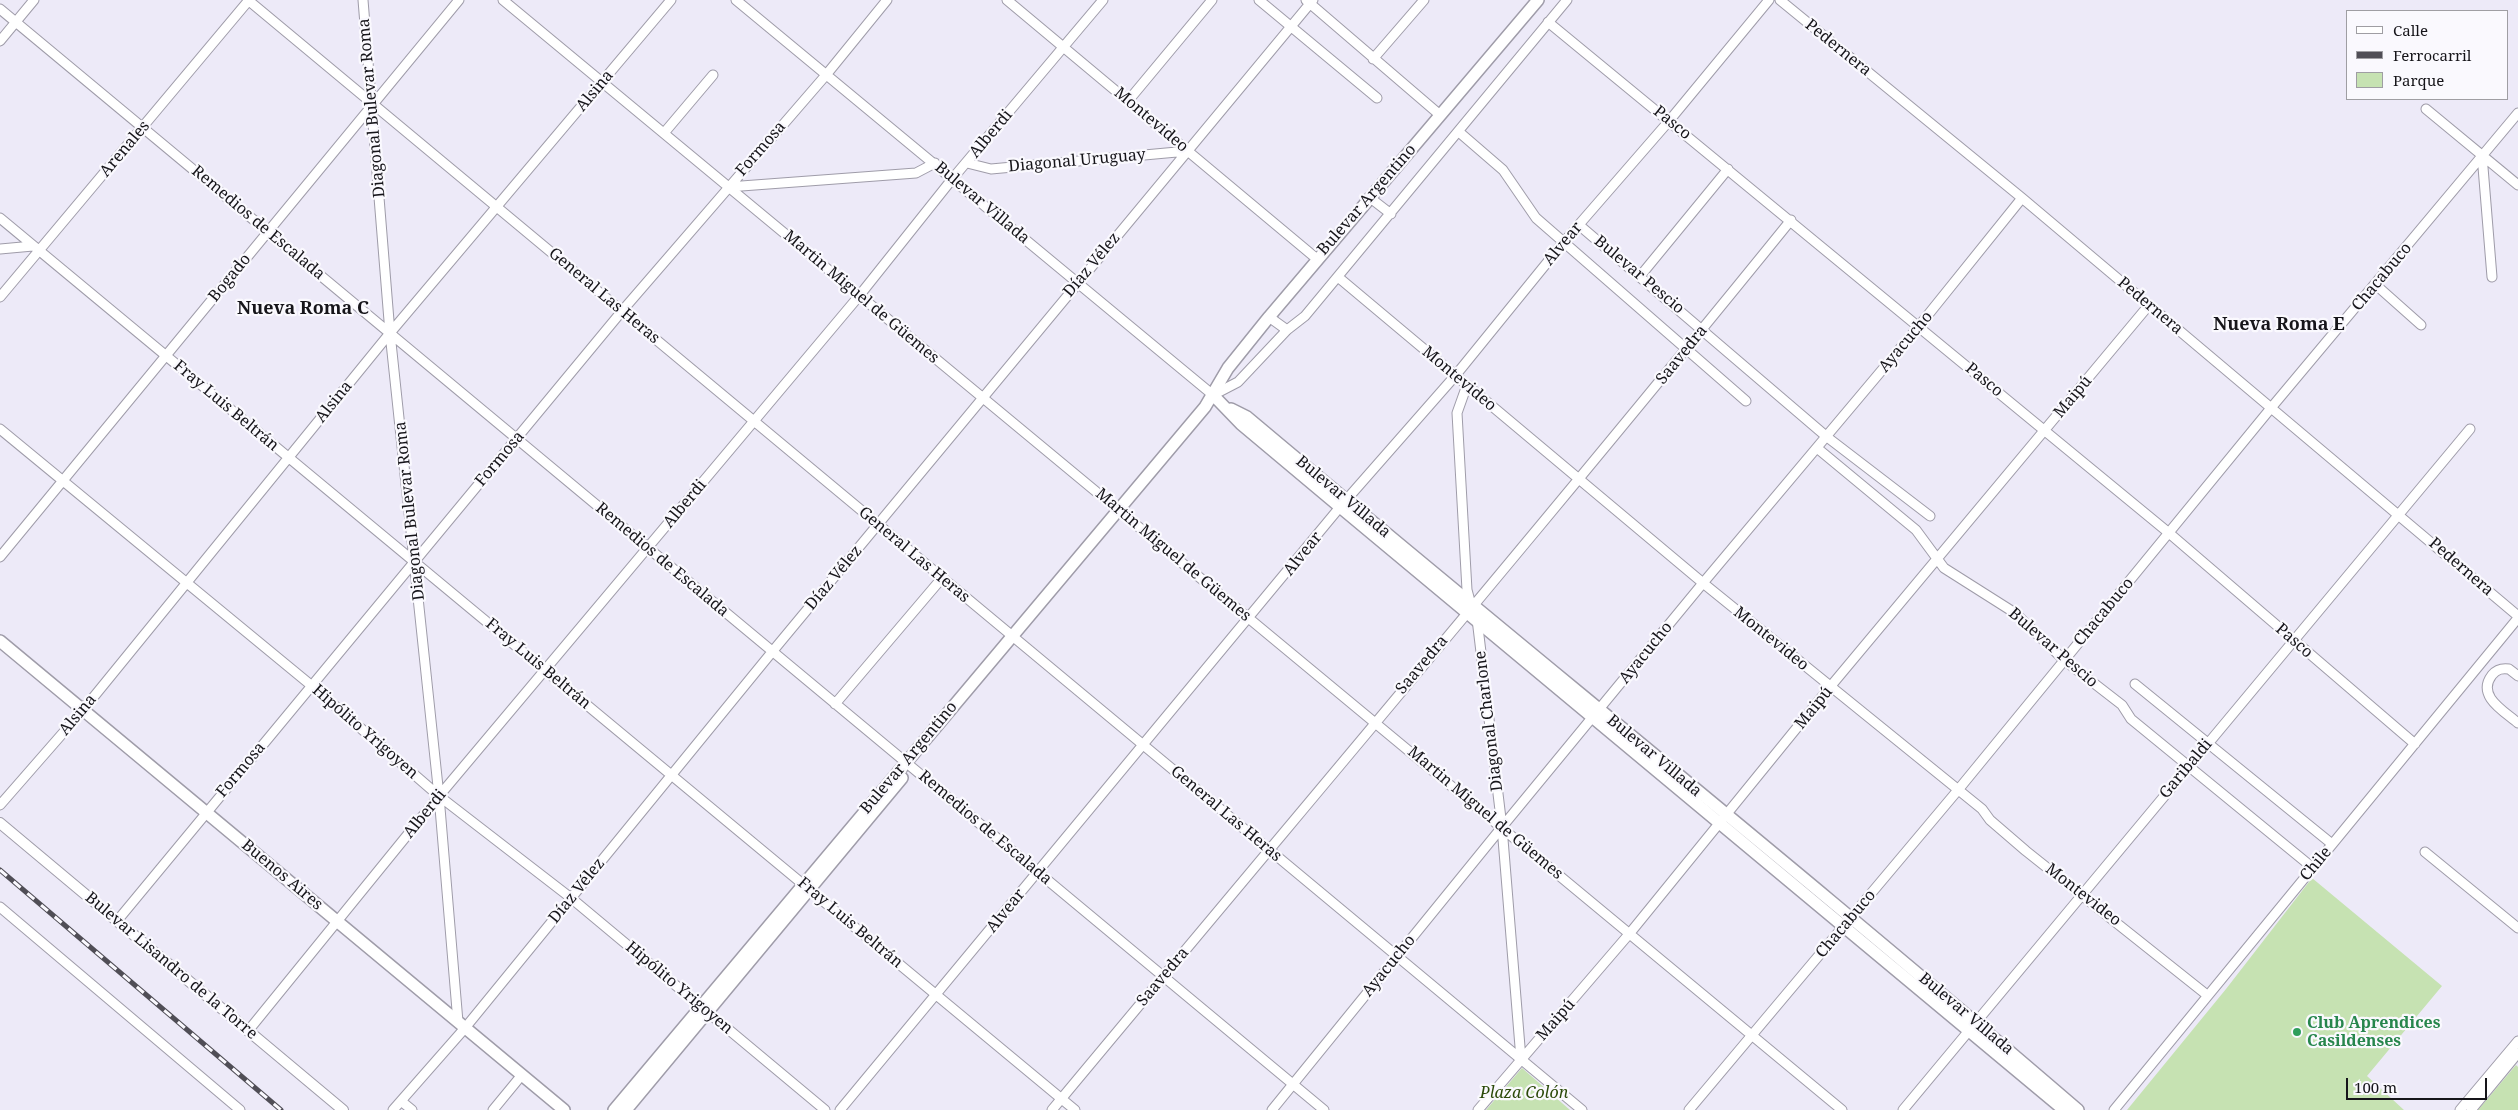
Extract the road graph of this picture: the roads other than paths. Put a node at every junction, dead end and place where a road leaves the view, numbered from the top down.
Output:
1 (34, 0) edge
2 (248, 0) edge
3 (363, 0) edge
4 (459, 0) edge
5 (503, 0) edge
6 (671, 0) edge
7 (736, 0) edge
8 (886, 0) edge
9 (1007, 0) edge
10 (1103, 0) edge
11 (1212, 0) edge
12 (1259, 0) edge
13 (1424, 0) edge
14 (1567, 0) edge
15 (1769, 0) edge
16 (1780, 0) edge
17 (1310, 1) edge
18 (1532, 2) edge
19 (0, 9) edge
20 (15, 22) junction
21 (1548, 22) junction
22 (1290, 26) junction
23 (0, 40) edge
24 (1063, 46) junction
25 (1374, 59) junction
26 (826, 74) junction
27 (713, 75) dead end
28 (603, 82) junction
29 (1377, 98) dead end
30 (1128, 101) junction
31 (372, 104) junction
32 (2426, 109) dead end
33 (2518, 113) edge
34 (1440, 115) junction
35 (1669, 121) junction
36 (143, 128) junction
37 (1459, 132) junction
38 (664, 133) junction
39 (1188, 151) junction
40 (2482, 155) junction
41 (967, 162) junction
42 (935, 164) junction
43 (1728, 170) junction
44 (953, 178) junction
45 (2518, 185) edge
46 (728, 187) junction
47 (1369, 197) junction
48 (2022, 198) junction
49 (497, 206) junction
50 (1390, 214) junction
51 (0, 218) edge
52 (1792, 220) junction
53 (1579, 225) junction
54 (268, 232) junction
55 (1563, 243) junction
56 (36, 248) junction
57 (0, 249) edge
58 (1317, 259) junction
59 (1641, 275) junction
60 (1338, 277) junction
61 (2492, 277) dead end
62 (1077, 282) junction
63 (2376, 285) junction
64 (859, 296) junction
65 (0, 297) edge
66 (2149, 305) junction
67 (622, 311) junction
68 (1269, 317) junction
69 (2421, 325) dead end
70 (1920, 326) junction
71 (1287, 330) junction
72 (1702, 330) junction
73 (390, 333) junction
74 (1687, 350) junction
75 (166, 356) junction
76 (1455, 376) junction
77 (1467, 385) junction
78 (1214, 395) junction
79 (984, 398) junction
80 (1746, 401) dead end
81 (2271, 408) junction
82 (754, 422) junction
83 (0, 429) edge
84 (2470, 429) dead end
85 (2045, 431) junction
86 (1827, 437) junction
87 (517, 439) junction
88 (1817, 448) junction
89 (289, 458) junction
90 (62, 480) junction
91 (1580, 480) junction
92 (1344, 504) junction
93 (1120, 511) junction
94 (2400, 514) junction
95 (1930, 516) dead end
96 (878, 525) junction
97 (2169, 533) junction
98 (648, 548) junction
99 (0, 557) edge
100 (1936, 559) junction
101 (415, 561) junction
102 (942, 578) junction
103 (187, 581) junction
104 (1703, 583) junction
105 (1469, 609) junction
106 (2518, 617) edge
107 (1250, 618) junction
108 (1477, 621) junction
109 (1014, 638) junction
110 (0, 641) edge
111 (2293, 641) junction
112 (772, 652) junction
113 (2064, 660) junction
114 (546, 672) junction
115 (2518, 676) edge
116 (2135, 684) dead end
117 (312, 686) junction
118 (1830, 687) junction
119 (835, 704) junction
120 (83, 710) junction
121 (1597, 714) junction
122 (1375, 722) junction
123 (2518, 723) edge
124 (2208, 744) junction
125 (2415, 744) junction
126 (1143, 745) junction
127 (908, 764) junction
128 (2188, 766) junction
129 (671, 776) junction
130 (1958, 790) junction
131 (439, 796) junction
132 (0, 805) edge
133 (206, 812) junction
134 (1723, 820) junction
135 (0, 823) edge
136 (1502, 827) junction
137 (2332, 844) junction
138 (1268, 850) junction
139 (2425, 852) dead end
140 (2313, 868) junction
141 (1038, 872) junction
142 (806, 887) junction
143 (2082, 894) junction
144 (571, 898) junction
145 (0, 906) edge
146 (117, 921) junction
147 (338, 922) junction
148 (1847, 923) junction
149 (2518, 928) edge
150 (1630, 933) junction
151 (1397, 956) junction
152 (1163, 976) junction
153 (937, 995) junction
154 (2207, 995) junction
155 (704, 1009) junction
156 (462, 1025) junction
157 (1973, 1027) junction
158 (248, 1031) junction
159 (1752, 1035) junction
160 (2518, 1041) edge
161 (2518, 1053) edge
162 (1521, 1059) junction
163 (521, 1076) junction
164 (1293, 1085) junction
165 (1062, 1099) junction
166 (401, 1101) junction
167 (240, 1110) edge
168 (343, 1110) edge
169 (393, 1110) edge
170 (412, 1110) edge
171 (493, 1110) edge
172 (564, 1110) edge
173 (614, 1110) edge
174 (626, 1110) edge
175 (825, 1110) edge
176 (840, 1110) edge
177 (1052, 1110) edge
178 (1075, 1110) edge
179 (1272, 1110) edge
180 (1324, 1110) edge
181 (1478, 1110) edge
182 (1582, 1110) edge
183 (1689, 1110) edge
184 (1842, 1110) edge
185 (1903, 1110) edge
186 (2064, 1110) edge
187 (2078, 1110) edge
188 (2114, 1110) edge
189 (2460, 1110) edge
190 (2471, 1110) edge

1 - 20 street
2 - 31 street, General Las Heras
2 - 36 street, Arenales
3 - 31 street, Diagonal Bulevar Roma
4 - 31 street, Bogado
5 - 28 street, Martin Miguel de Güemes
6 - 28 street, Alsina
7 - 26 street, Bulevar Villada
8 - 26 street, Formosa
9 - 24 street, Montevideo
10 - 24 street, Alberdi
11 - 30 street
12 - 22 street
13 - 25 street
14 - 21 street
15 - 35 street, Alvear
16 - 48 street, Pedernera
17 - 22 street, Díaz Vélez
17 - 25 street
18 - 34 main road, Bulevar Argentino
19 - 20 street, Remedios de Escalada
20 - 23 street
20 - 36 street, Remedios de Escalada
21 - 35 street, Pasco
21 - 37 street
22 - 29 street
22 - 39 street, Díaz Vélez
24 - 30 street, Montevideo
24 - 41 street, Alberdi
25 - 34 street
26 - 42 street, Bulevar Villada
26 - 46 street, Formosa
27 - 38 street
28 - 38 street, Martin Miguel de Güemes
28 - 49 street, Alsina
30 - 39 street, Montevideo
31 - 49 street, General Las Heras
31 - 54 street, Bogado
31 - 73 street, Diagonal Bulevar Roma
32 - 40 street
33 - 40 street, Chacabuco
34 - 47 main road, Bulevar Argentino
35 - 43 street, Pasco
35 - 53 street, Alvear
36 - 54 street, Remedios de Escalada
36 - 56 street, Arenales
37 - 50 street
37 - 55 street, Bulevar Pescio
38 - 46 street, Martin Miguel de Güemes
39 - 41 street, Diagonal Uruguay
39 - 58 street, Montevideo
39 - 62 street, Díaz Vélez
40 - 45 street
40 - 61 street
40 - 63 street, Chacabuco
41 - 44 street, Alberdi
42 - 44 street, Bulevar Villada
42 - 46 street
43 - 52 street, Pasco
43 - 59 street
44 - 62 street, Bulevar Villada
44 - 64 street, Alberdi
46 - 64 street, Martin Miguel de Güemes
46 - 67 street, Formosa
47 - 50 street
47 - 58 main road, Bulevar Argentino
48 - 66 street, Pedernera
48 - 70 street, Ayacucho
49 - 67 street, General Las Heras
49 - 73 street, Alsina
50 - 60 street
51 - 56 street, Fray Luis Beltrán
52 - 70 street, Pasco
52 - 72 street, Saavedra
53 - 55 street, Alvear
53 - 59 street, Bulevar Pescio
54 - 73 street, Remedios de Escalada
54 - 75 street, Bogado
55 - 74 street, Bulevar Pescio
55 - 76 street, Alvear
56 - 57 street
56 - 65 street, Arenales
56 - 75 street, Fray Luis Beltrán
58 - 68 main road, Bulevar Argentino
59 - 72 street, Bulevar Pescio
60 - 71 street
60 - 76 street, Montevideo
62 - 78 street, Bulevar Villada
62 - 79 street, Díaz Vélez
63 - 69 street
63 - 81 street, Chacabuco
64 - 79 street, Martin Miguel de Güemes
64 - 82 street, Alberdi
66 - 81 street, Pedernera
66 - 85 street, Maipú
67 - 82 street, General Las Heras
67 - 87 street, Formosa
68 - 71 street
68 - 78 main road, Bulevar Argentino
70 - 85 street, Pasco
70 - 86 street, Ayacucho
71 - 78 street
72 - 74 street, Saavedra
72 - 86 street, Bulevar Pescio
73 - 87 street, Remedios de Escalada
73 - 89 street, Alsina
73 - 101 street, Diagonal Bulevar Roma
74 - 80 street, Bulevar Pescio
74 - 91 street, Saavedra
75 - 89 street, Fray Luis Beltrán
75 - 90 street, Bogado
76 - 77 street, Montevideo
76 - 92 street, Alvear
77 - 91 street, Montevideo
77 - 105 street
78 - 92 main road, Bulevar Villada
78 - 93 main road, Bulevar Argentino
79 - 93 street, Martin Miguel de Güemes
79 - 96 street, Díaz Vélez
81 - 94 street, Pedernera
81 - 97 street, Chacabuco
82 - 96 street, General Las Heras
82 - 98 street, Alberdi
83 - 90 street, Hipólito Yrigoyen
84 - 94 street, Garibaldi
85 - 97 street, Pasco
85 - 100 street, Maipú
86 - 88 street, Ayacucho
86 - 95 street, Bulevar Pescio
87 - 98 street, Remedios de Escalada
87 - 101 street, Formosa
88 - 100 street, Bulevar Pescio
88 - 104 street, Ayacucho
89 - 101 street, Fray Luis Beltrán
89 - 103 street, Alsina
90 - 99 street, Bogado
90 - 103 street, Hipólito Yrigoyen
91 - 104 street, Montevideo
91 - 105 street, Saavedra
92 - 105 main road, Bulevar Villada
92 - 107 street, Alvear
93 - 107 street, Martin Miguel de Güemes
93 - 109 main road, Bulevar Argentino
94 - 106 street, Pedernera
94 - 111 street, Garibaldi
96 - 102 street, General Las Heras
96 - 112 street, Díaz Vélez
97 - 111 street, Pasco
97 - 113 street, Chacabuco
98 - 112 street, Remedios de Escalada
98 - 114 street, Alberdi
100 - 113 street, Bulevar Pescio
100 - 118 street, Maipú
101 - 114 street, Fray Luis Beltrán
101 - 117 street, Formosa
101 - 131 street, Diagonal Bulevar Roma
102 - 109 street, General Las Heras
102 - 119 street
103 - 117 street, Hipólito Yrigoyen
103 - 120 street, Alsina
104 - 118 street, Montevideo
104 - 121 street, Ayacucho
105 - 108 main road, Bulevar Villada
105 - 121 main road, Bulevar Villada
105 - 122 street, Saavedra
106 - 125 street, Chile
107 - 122 street, Martin Miguel de Güemes
107 - 126 street, Alvear
108 - 121 main road, Bulevar Villada
108 - 136 street, Diagonal Charlone
109 - 126 street, General Las Heras
109 - 127 main road, Bulevar Argentino
110 - 120 main road, Buenos Aires
111 - 124 street, Garibaldi
111 - 125 street, Pasco
112 - 119 street, Remedios de Escalada
112 - 129 street, Díaz Vélez
113 - 128 street, Bulevar Pescio
113 - 130 street, Chacabuco
114 - 129 street, Fray Luis Beltrán
114 - 131 street, Alberdi
115 - 123 street
116 - 124 street
117 - 131 street, Hipólito Yrigoyen
117 - 133 street, Formosa
118 - 130 street, Montevideo
118 - 134 street, Maipú
119 - 127 street, Remedios de Escalada
120 - 132 street, Alsina
120 - 133 main road, Buenos Aires
121 - 134 main road, Bulevar Villada
121 - 136 street, Ayacucho
122 - 136 street, Martin Miguel de Güemes
122 - 138 street, Saavedra
124 - 128 street, Garibaldi
124 - 137 street
125 - 137 street, Chile
126 - 138 street, General Las Heras
126 - 141 street, Alvear
127 - 141 street, Remedios de Escalada
127 - 142 main road, Bulevar Argentino
128 - 140 street, Bulevar Pescio
128 - 143 street, Garibaldi
129 - 142 street, Fray Luis Beltrán
129 - 144 street, Díaz Vélez
130 - 143 street, Montevideo
130 - 148 street, Chacabuco
131 - 144 street, Hipólito Yrigoyen
131 - 147 street, Alberdi
131 - 156 street, Diagonal Bulevar Roma
133 - 146 street, Formosa
133 - 147 main road, Buenos Aires
134 - 148 main road, Bulevar Villada
134 - 150 street, Maipú
135 - 146 street, Bulevar Lisandro de la Torre
136 - 150 street, Martin Miguel de Güemes
136 - 151 street, Ayacucho
136 - 162 street, Diagonal Charlone
137 - 140 street, Chile
138 - 151 street, General Las Heras
138 - 152 street, Saavedra
139 - 149 street
140 - 154 street, Chile
141 - 152 street, Remedios de Escalada
141 - 153 street, Alvear
142 - 153 street, Fray Luis Beltrán
142 - 155 main road, Bulevar Argentino
143 - 154 street, Montevideo
143 - 157 street, Garibaldi
144 - 155 street, Hipólito Yrigoyen
144 - 156 street, Díaz Vélez
145 - 167 street
146 - 158 street, Bulevar Lisandro de la Torre
147 - 156 main road, Buenos Aires
147 - 158 street, Alberdi
148 - 157 main road, Bulevar Villada
148 - 159 street, Chacabuco
150 - 159 street, Martin Miguel de Güemes
150 - 162 street, Maipú
151 - 162 street, General Las Heras
151 - 164 street, Ayacucho
152 - 164 street, Remedios de Escalada
152 - 165 street, Saavedra
153 - 165 street, Fray Luis Beltrán
153 - 176 street, Alvear
154 - 188 street, Chile
155 - 173 main road, Bulevar Argentino
155 - 174 main road, Bulevar Argentino
155 - 175 street, Hipólito Yrigoyen
156 - 163 main road, Buenos Aires
156 - 166 street, Díaz Vélez
157 - 185 street, Garibaldi
157 - 186 main road, Bulevar Villada
157 - 187 main road, Bulevar Villada
158 - 168 street, Bulevar Lisandro de la Torre
159 - 183 street, Chacabuco
159 - 184 street, Martin Miguel de Güemes
160 - 189 street
161 - 190 street
162 - 181 street, Maipú
162 - 182 street, General Las Heras
163 - 171 street
163 - 172 main road, Buenos Aires
164 - 179 street, Ayacucho
164 - 180 street, Remedios de Escalada
165 - 177 street, Saavedra
165 - 178 street, Fray Luis Beltrán
166 - 169 street, Díaz Vélez
166 - 170 street

